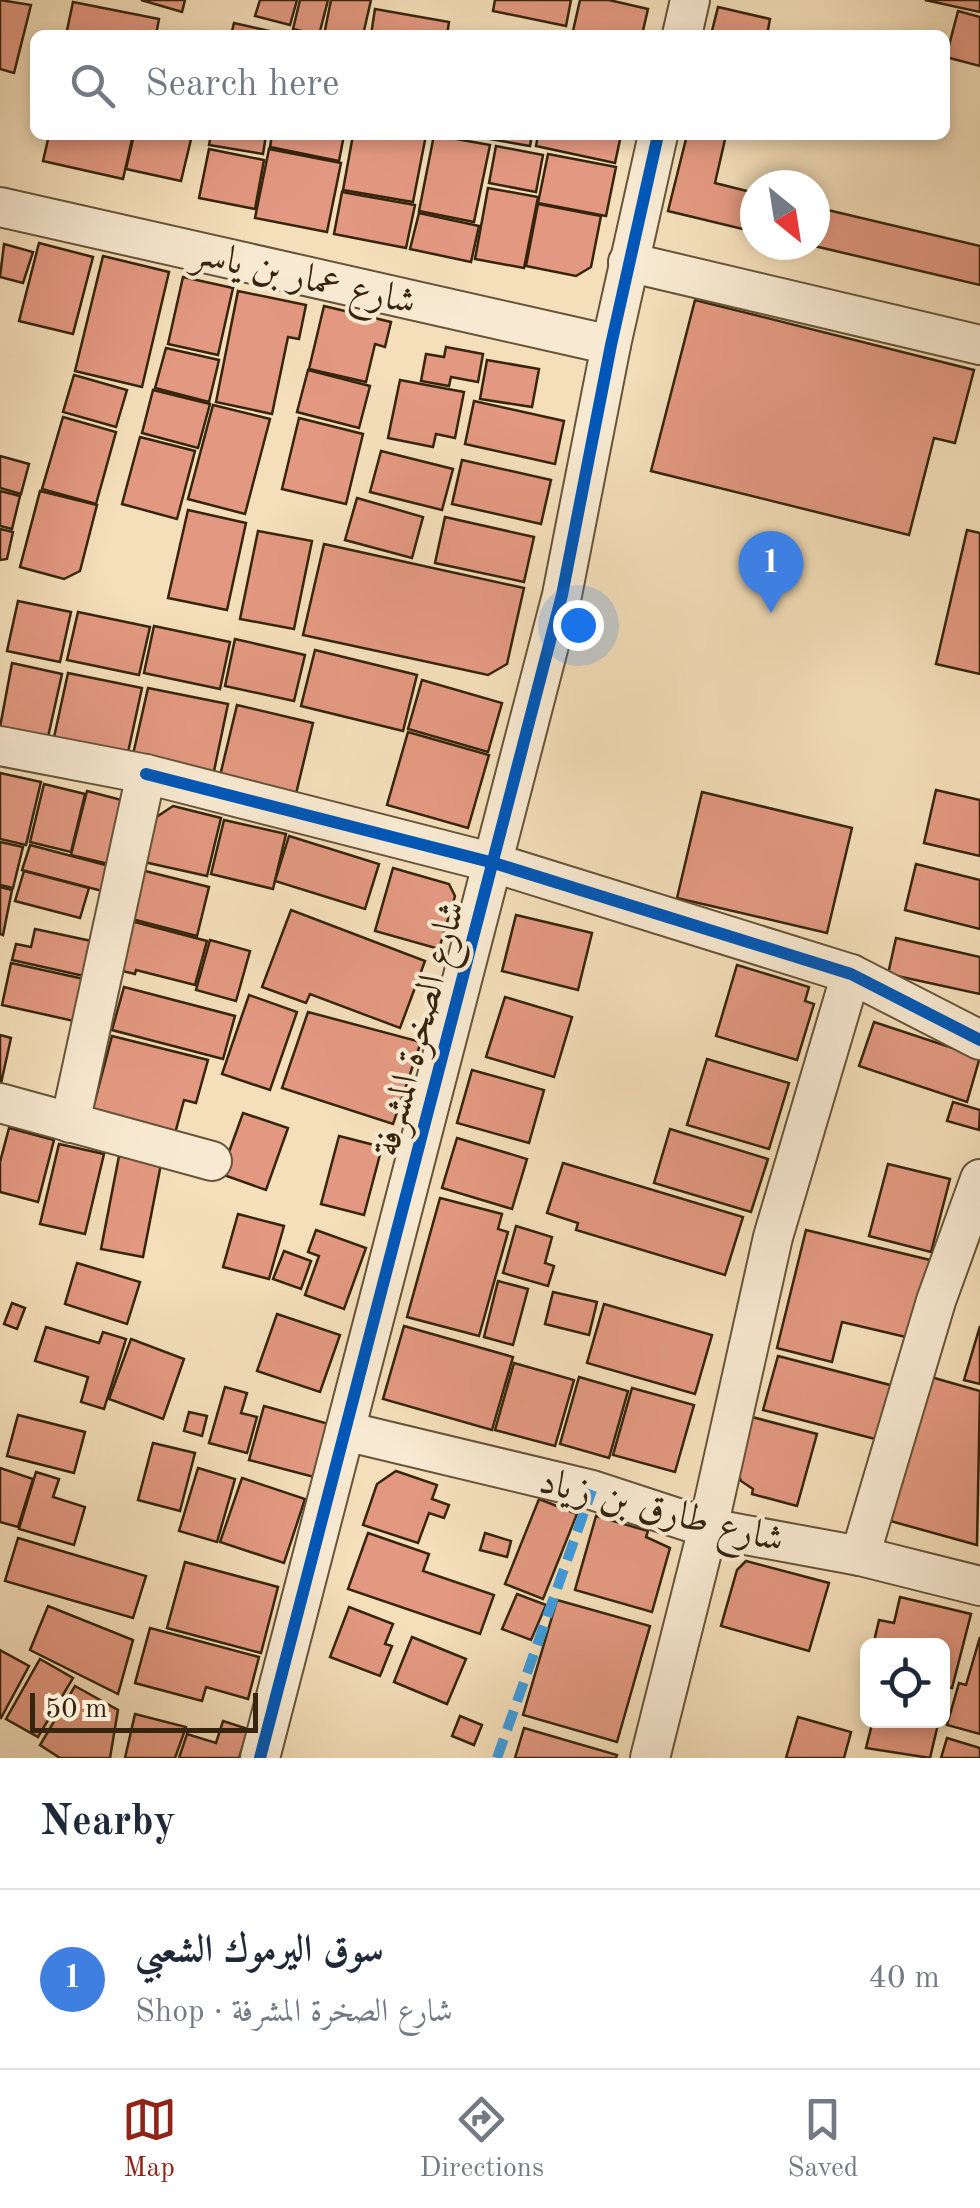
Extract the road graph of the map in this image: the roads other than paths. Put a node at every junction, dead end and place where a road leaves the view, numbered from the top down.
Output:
1 (690, 0) edge
2 (683, 30) edge
3 (657, 140) edge
4 (0, 207) edge
5 (628, 262) junction
6 (610, 345) junction
7 (980, 345) edge
8 (0, 746) edge
9 (146, 774) junction
10 (494, 863) junction
11 (851, 974) junction
12 (980, 1040) edge
13 (0, 1103) edge
14 (70, 1123) junction
15 (212, 1161) dead end
16 (980, 1180) edge
17 (345, 1431) junction
18 (708, 1528) junction
19 (860, 1556) junction
20 (980, 1586) edge
21 (260, 1758) edge
22 (650, 1758) edge

1 - 2 street
3 - 5 street, شارع الصخرة المشرفة
4 - 6 street, شارع عمار بن ياسر
5 - 6 street, شارع الصخرة المشرفة
5 - 7 street
6 - 10 street, شارع الصخرة المشرفة
8 - 9 street
9 - 10 street
9 - 14 street
10 - 11 street
10 - 17 street, شارع الصخرة المشرفة
11 - 12 street
11 - 18 street
13 - 14 street
14 - 15 street
16 - 19 street
17 - 18 street, شارع طارق بن زياد
17 - 21 street, شارع الصخرة المشرفة
18 - 19 street, شارع طارق بن زياد
18 - 22 street
19 - 20 street, شارع طارق بن زياد

